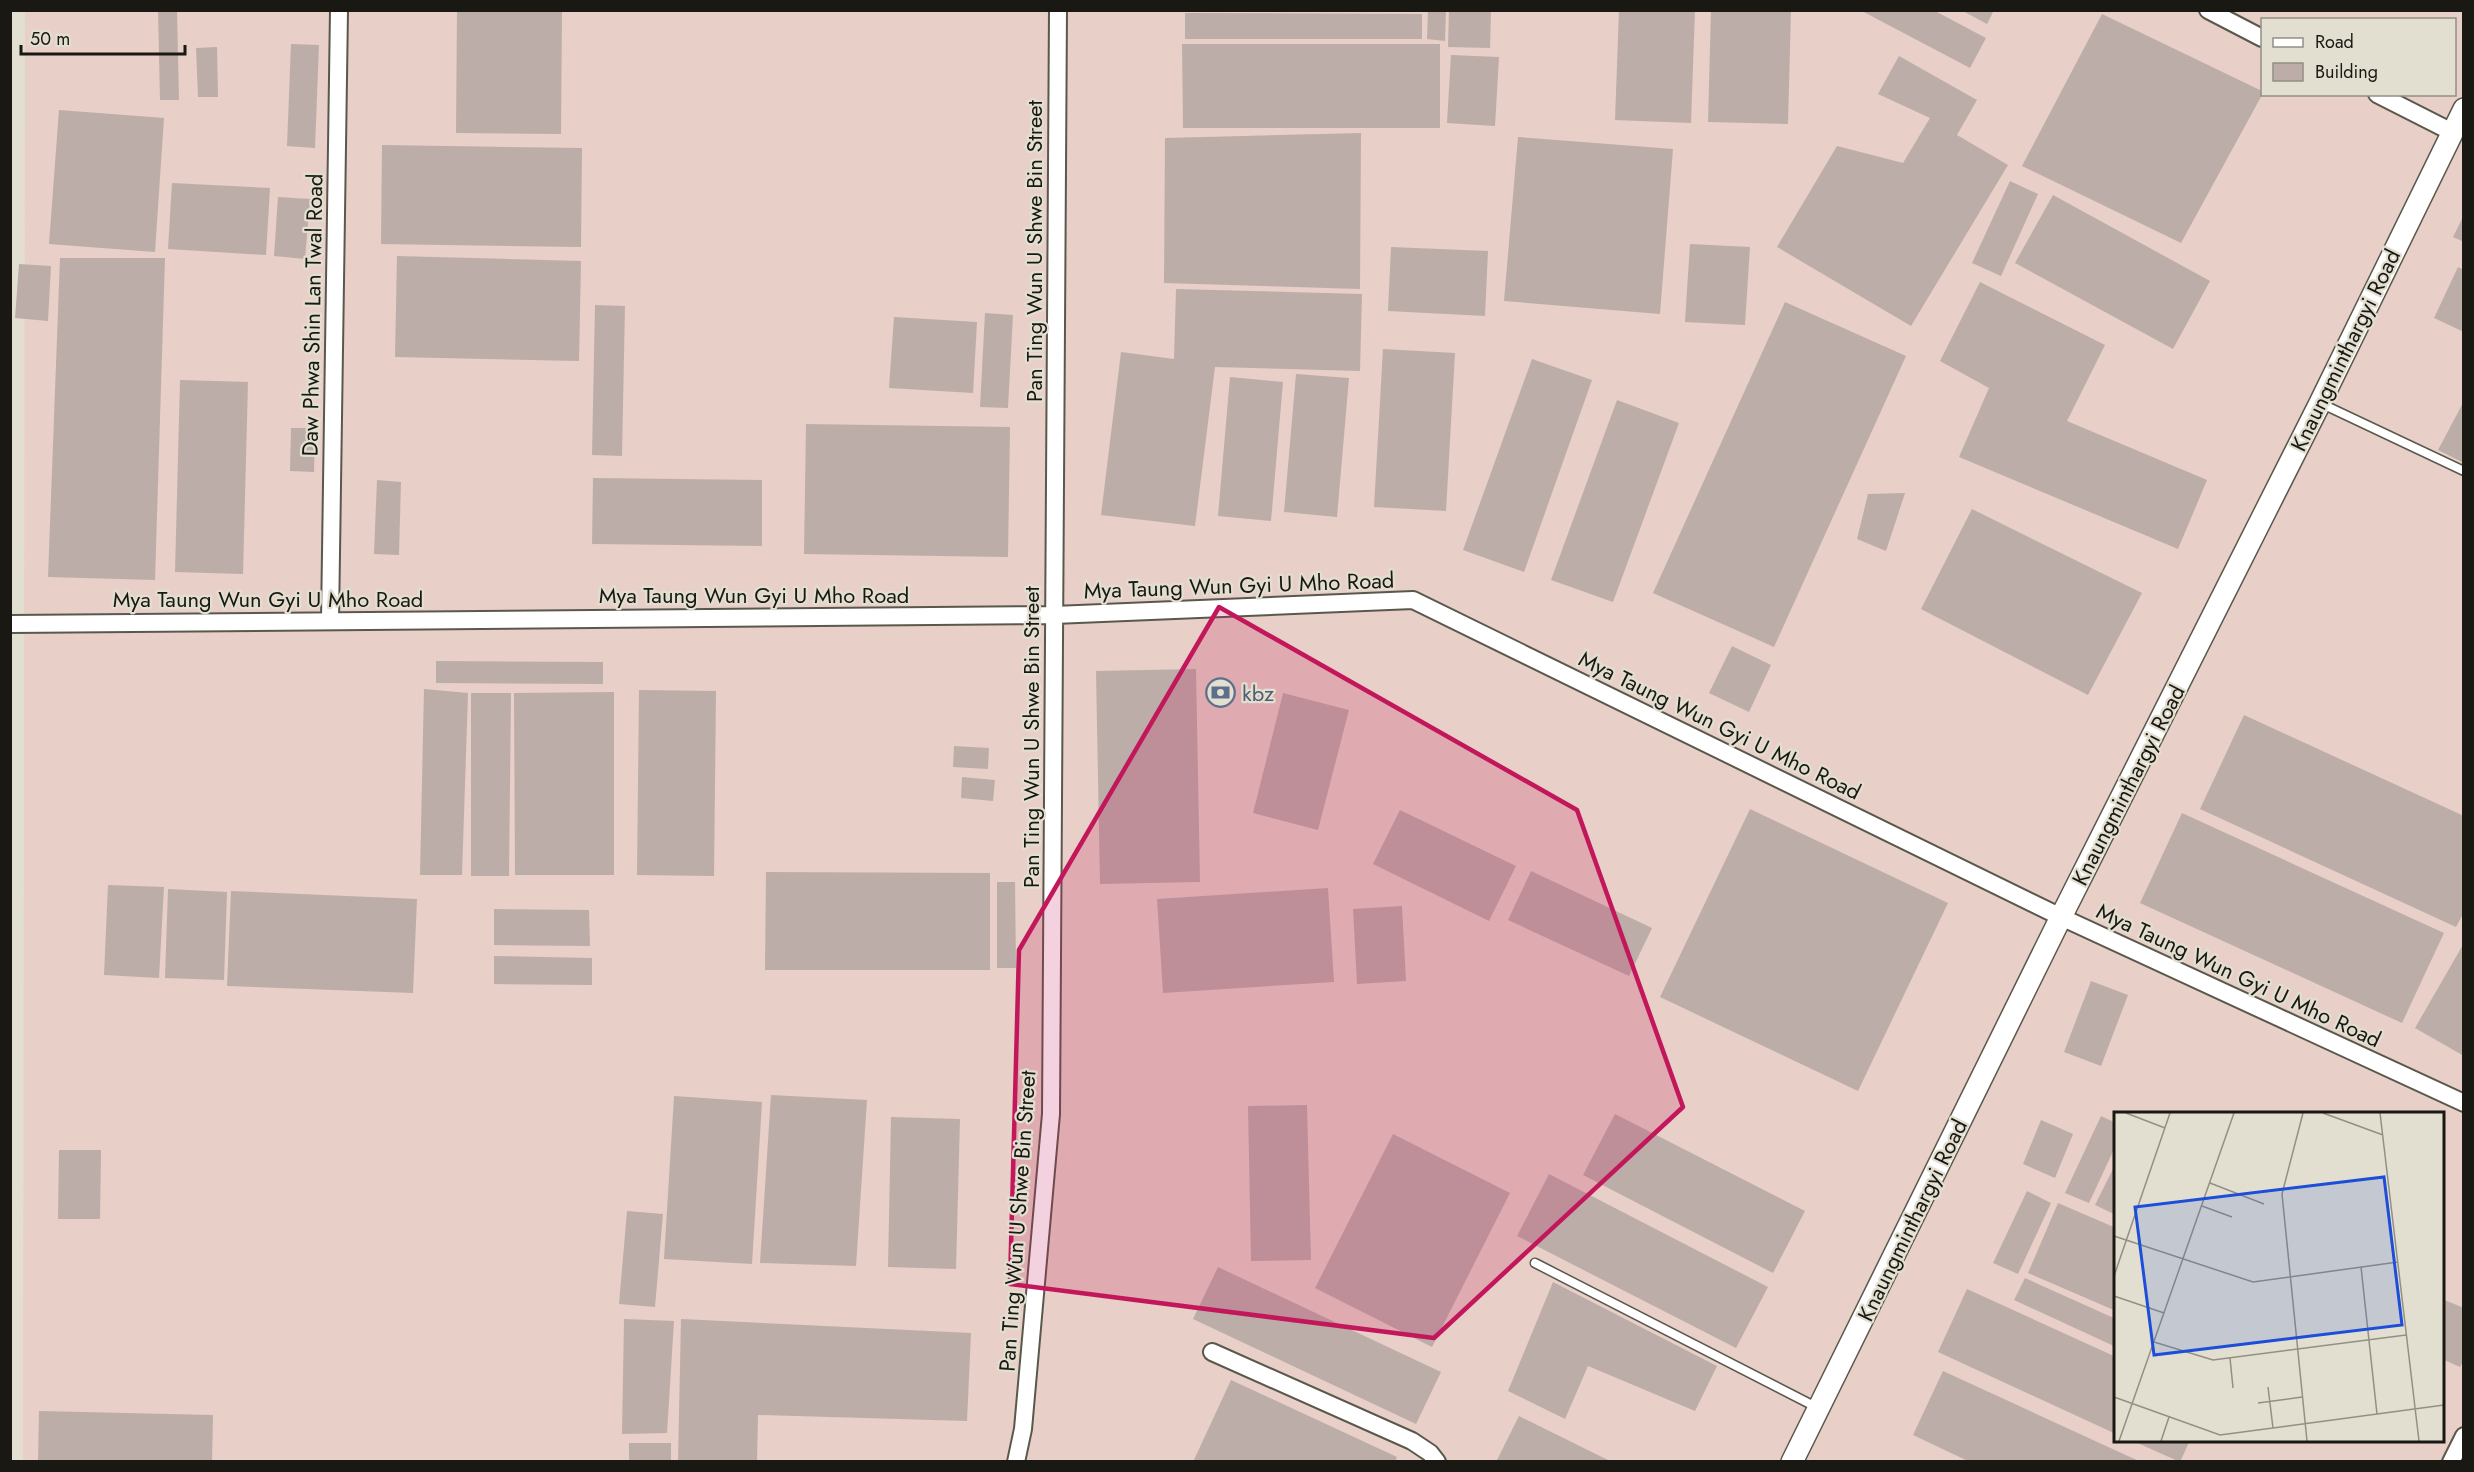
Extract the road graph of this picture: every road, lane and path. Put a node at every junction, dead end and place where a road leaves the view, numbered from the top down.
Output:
1 (339, 10) edge
2 (1058, 10) edge
3 (2208, 10) edge
4 (2261, 37) edge
5 (2381, 96) edge
6 (2463, 109) edge
7 (2452, 132) junction
8 (2320, 403) junction
9 (2463, 471) edge
10 (1054, 615) junction
11 (330, 621) junction
12 (10, 624) edge
13 (2061, 917) junction
14 (2463, 1103) edge
15 (1535, 1263) dead end
16 (1212, 1352) dead end
17 (1818, 1409) junction
18 (2463, 1436) edge
19 (1016, 1461) edge
20 (1437, 1461) edge
21 (1792, 1461) edge
22 (2451, 1461) edge

1 - 11 street, Daw Phwa Shin Lan Twal Road
2 - 10 street, Pan Ting Wun U Shwe Bin Street
3 - 4 street
5 - 7 street
6 - 7 street, Knaungminthargyi Road
7 - 8 street, Knaungminthargyi Road
8 - 9 lane
8 - 13 street, Knaungminthargyi Road
10 - 11 street, Mya Taung Wun Gyi U Mho Road
10 - 13 street, Mya Taung Wun Gyi U Mho Road
10 - 19 street, Pan Ting Wun U Shwe Bin Street
11 - 12 street, Mya Taung Wun Gyi U Mho Road
13 - 14 street, Mya Taung Wun Gyi U Mho Road
13 - 17 street, Knaungminthargyi Road
15 - 17 lane
16 - 20 street
17 - 21 street, Knaungminthargyi Road
18 - 22 street

